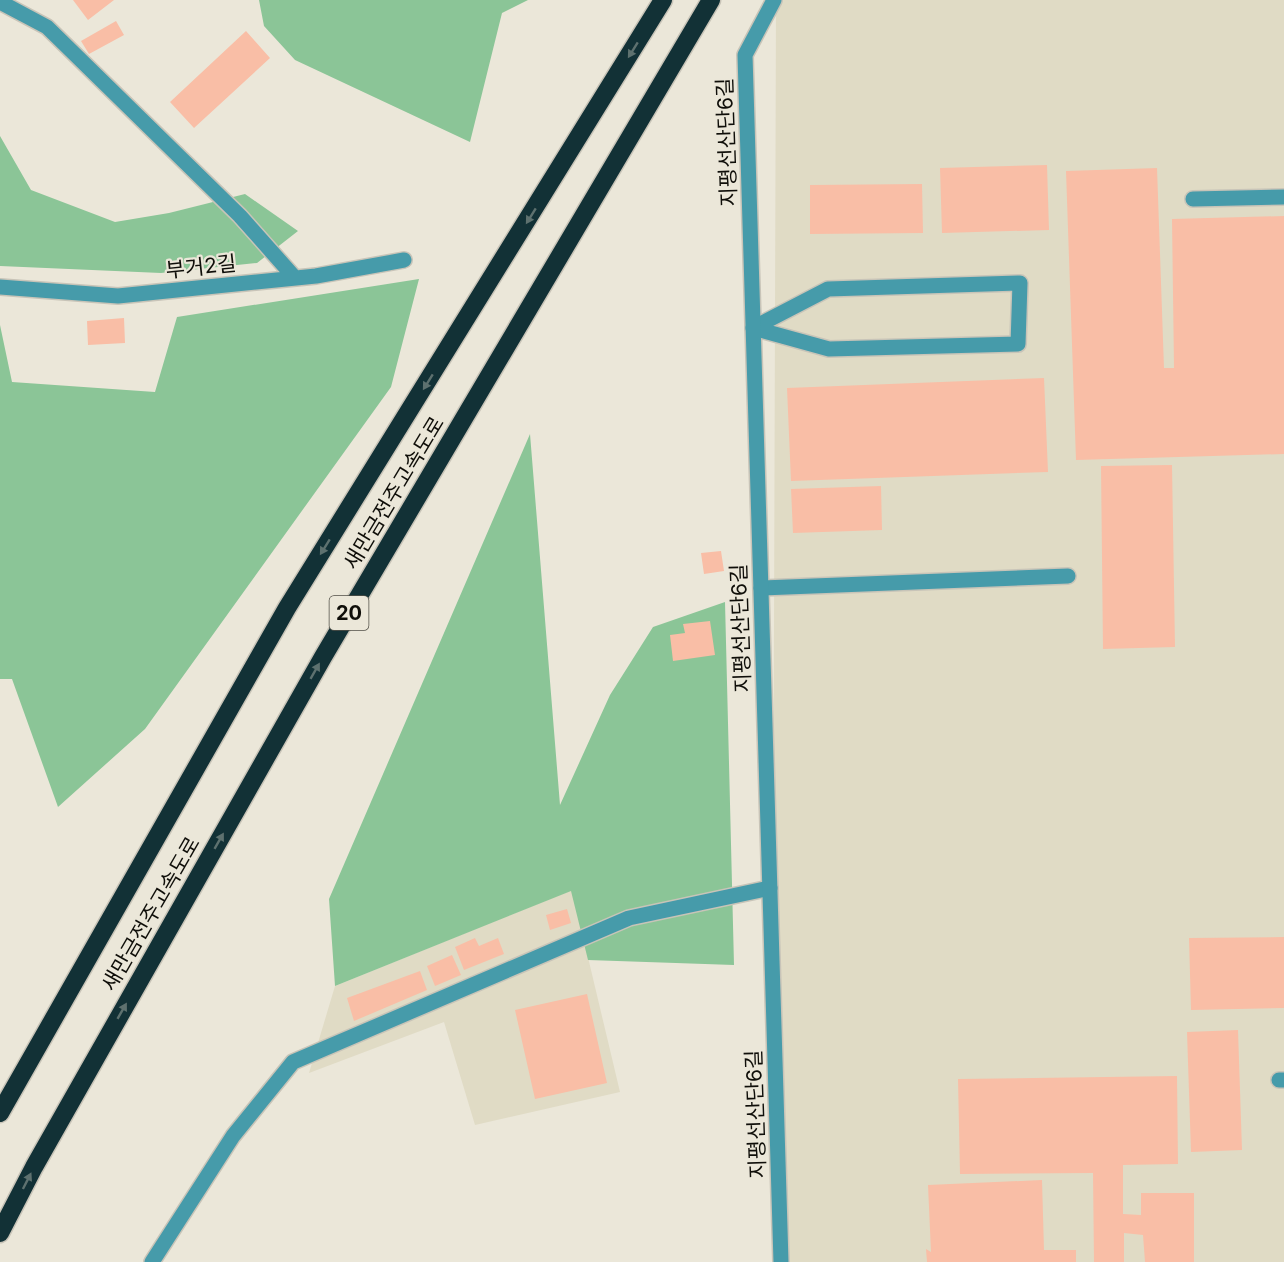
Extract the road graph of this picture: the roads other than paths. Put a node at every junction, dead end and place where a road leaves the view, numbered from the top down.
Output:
1 (663, 0) edge
2 (711, 0) edge
3 (774, 0) edge
4 (0, 2) edge
5 (1284, 197) edge
6 (1193, 199) dead end
7 (404, 260) dead end
8 (296, 278) junction
9 (0, 287) edge
10 (753, 328) junction
11 (1068, 576) dead end
12 (761, 588) junction
13 (770, 888) junction
14 (0, 1113) edge
15 (0, 1233) edge
16 (152, 1262) edge
17 (781, 1262) edge

1 -> 14 highway, 새만금전주고속도로 / 20
15 -> 2 highway, 새만금전주고속도로 / 20
3 - 10 street, 지평선산단6길
4 - 8 street
5 - 6 street
7 - 8 street, 부거2길
8 - 9 street, 부거2길
10 - 10 street
10 - 12 street, 지평선산단6길
11 - 12 street
12 - 13 street, 지평선산단6길
13 - 16 street
13 - 17 street, 지평선산단6길

